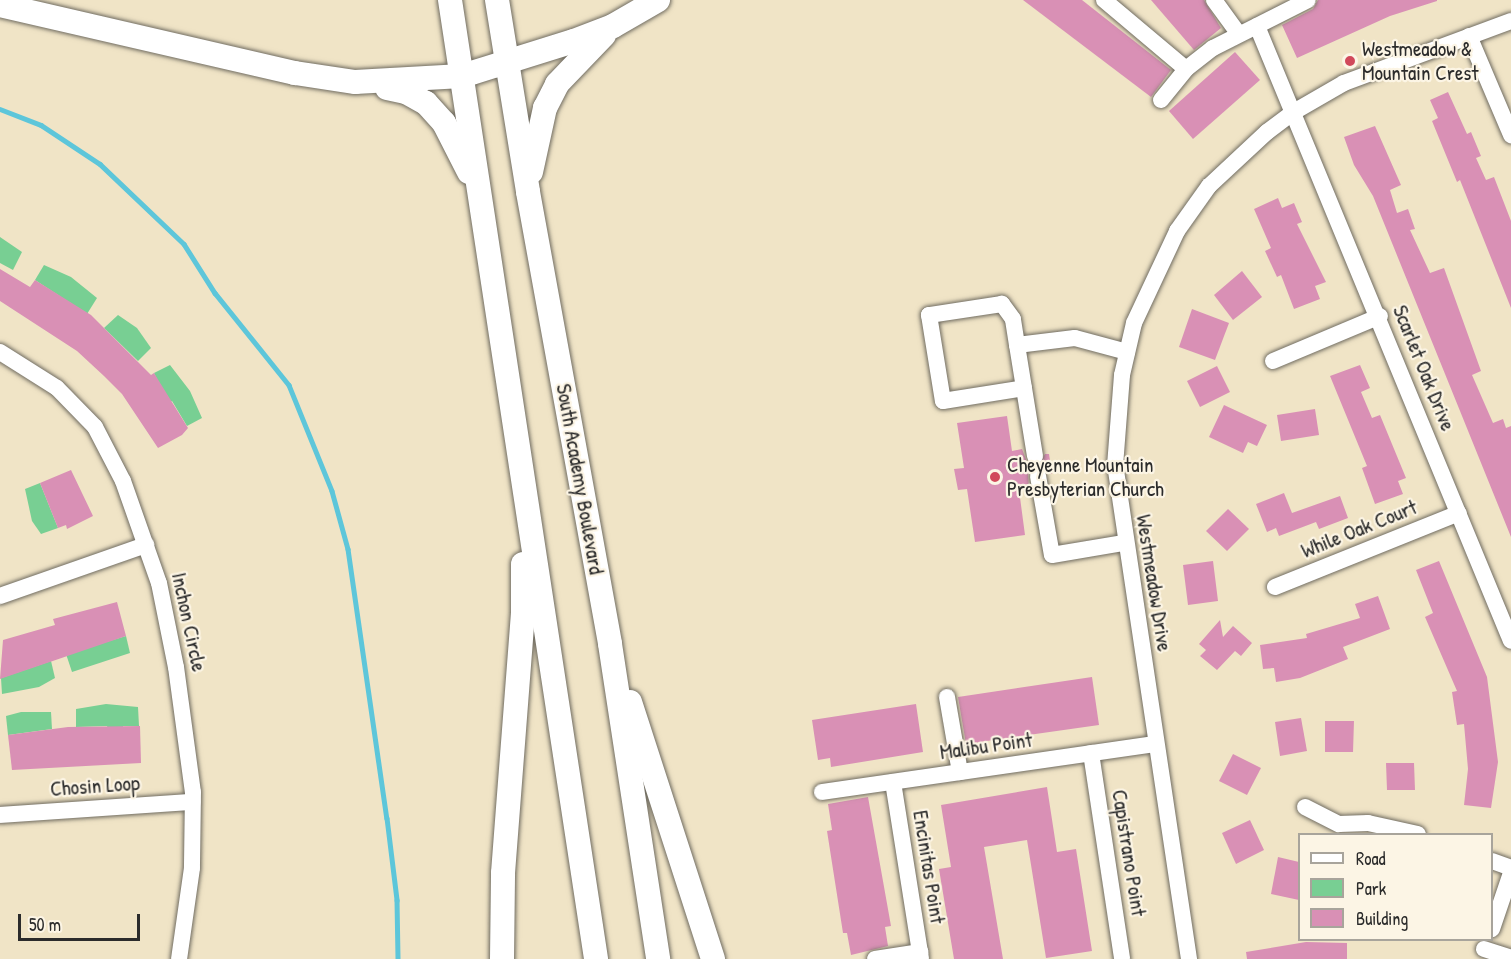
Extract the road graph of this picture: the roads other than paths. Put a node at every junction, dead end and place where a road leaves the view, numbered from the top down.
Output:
1 (450, 0) edge
2 (497, 0) edge
3 (658, 0) edge
4 (1104, 0) edge
5 (1214, 0) edge
6 (1308, 0) edge
7 (0, 5) edge
8 (1511, 21) edge
9 (613, 26) junction
10 (1257, 26) junction
11 (1238, 33) junction
12 (1469, 36) junction
13 (507, 64) junction
14 (1186, 69) junction
15 (462, 76) junction
16 (355, 82) junction
17 (1161, 100) dead end
18 (1292, 113) junction
19 (1511, 135) edge
20 (528, 192) junction
21 (480, 194) junction
22 (1380, 315) junction
23 (1017, 345) junction
24 (0, 352) edge
25 (1127, 352) junction
26 (1273, 361) dead end
27 (1024, 388) junction
28 (1035, 456) dead end
29 (519, 460) junction
30 (1038, 476) dead end
31 (1459, 513) junction
32 (1124, 543) junction
33 (146, 545) junction
34 (1275, 587) dead end
35 (0, 596) edge
36 (1511, 641) edge
37 (610, 644) junction
38 (947, 697) dead end
39 (1156, 744) junction
40 (1091, 753) junction
41 (960, 772) junction
42 (893, 782) junction
43 (822, 792) dead end
44 (193, 802) junction
45 (1305, 807) dead end
46 (0, 815) edge
47 (1413, 833) edge
48 (1493, 862) edge
49 (1511, 868) edge
50 (1511, 873) edge
51 (1493, 922) edge
52 (1484, 949) edge
53 (921, 955) edge
54 (1511, 958) edge
55 (179, 959) edge
56 (502, 959) edge
57 (596, 959) edge
58 (658, 959) edge
59 (713, 959) edge
60 (874, 959) edge
61 (1122, 959) edge
62 (1189, 959) edge

1 - 15 highway
2 - 13 highway, South Academy Boulevard
3 - 9 highway
4 - 14 street
5 - 11 street
6 - 10 street
7 - 16 highway
8 - 12 street, Westmeadow Drive
9 - 13 highway
9 - 20 highway
10 - 11 street
10 - 18 street, Scarlet Oak Drive
11 - 14 street
12 - 18 street, Westmeadow Drive
12 - 19 street
13 - 15 highway
13 - 20 highway, South Academy Boulevard
14 - 17 street
15 - 16 highway
15 - 21 highway
16 - 21 highway
18 - 22 street, Scarlet Oak Drive
18 - 25 street, Westmeadow Drive
20 - 37 highway, South Academy Boulevard
21 - 29 highway
22 - 26 street
22 - 31 street, Scarlet Oak Drive
23 - 25 street
23 - 27 street
23 - 27 street
24 - 33 street, Inchon Circle
25 - 32 street, Westmeadow Drive
27 - 28 street
29 - 56 highway
29 - 57 highway
30 - 32 street
31 - 34 street, While Oak Court
31 - 36 street, Scarlet Oak Drive
32 - 39 street, Westmeadow Drive
33 - 35 street
33 - 44 street, Inchon Circle
37 - 58 highway, South Academy Boulevard
37 - 59 highway
38 - 41 street
39 - 40 street, Malibu Point
39 - 62 street, Westmeadow Drive
40 - 41 street, Malibu Point
40 - 61 street, Capistrano Point
41 - 42 street, Malibu Point
42 - 43 street, Malibu Point
42 - 53 street, Encinitas Point
44 - 46 street, Chosin Loop
44 - 55 street, Inchon Circle
45 - 47 street
48 - 49 street
50 - 51 street
52 - 54 street
53 - 60 street

